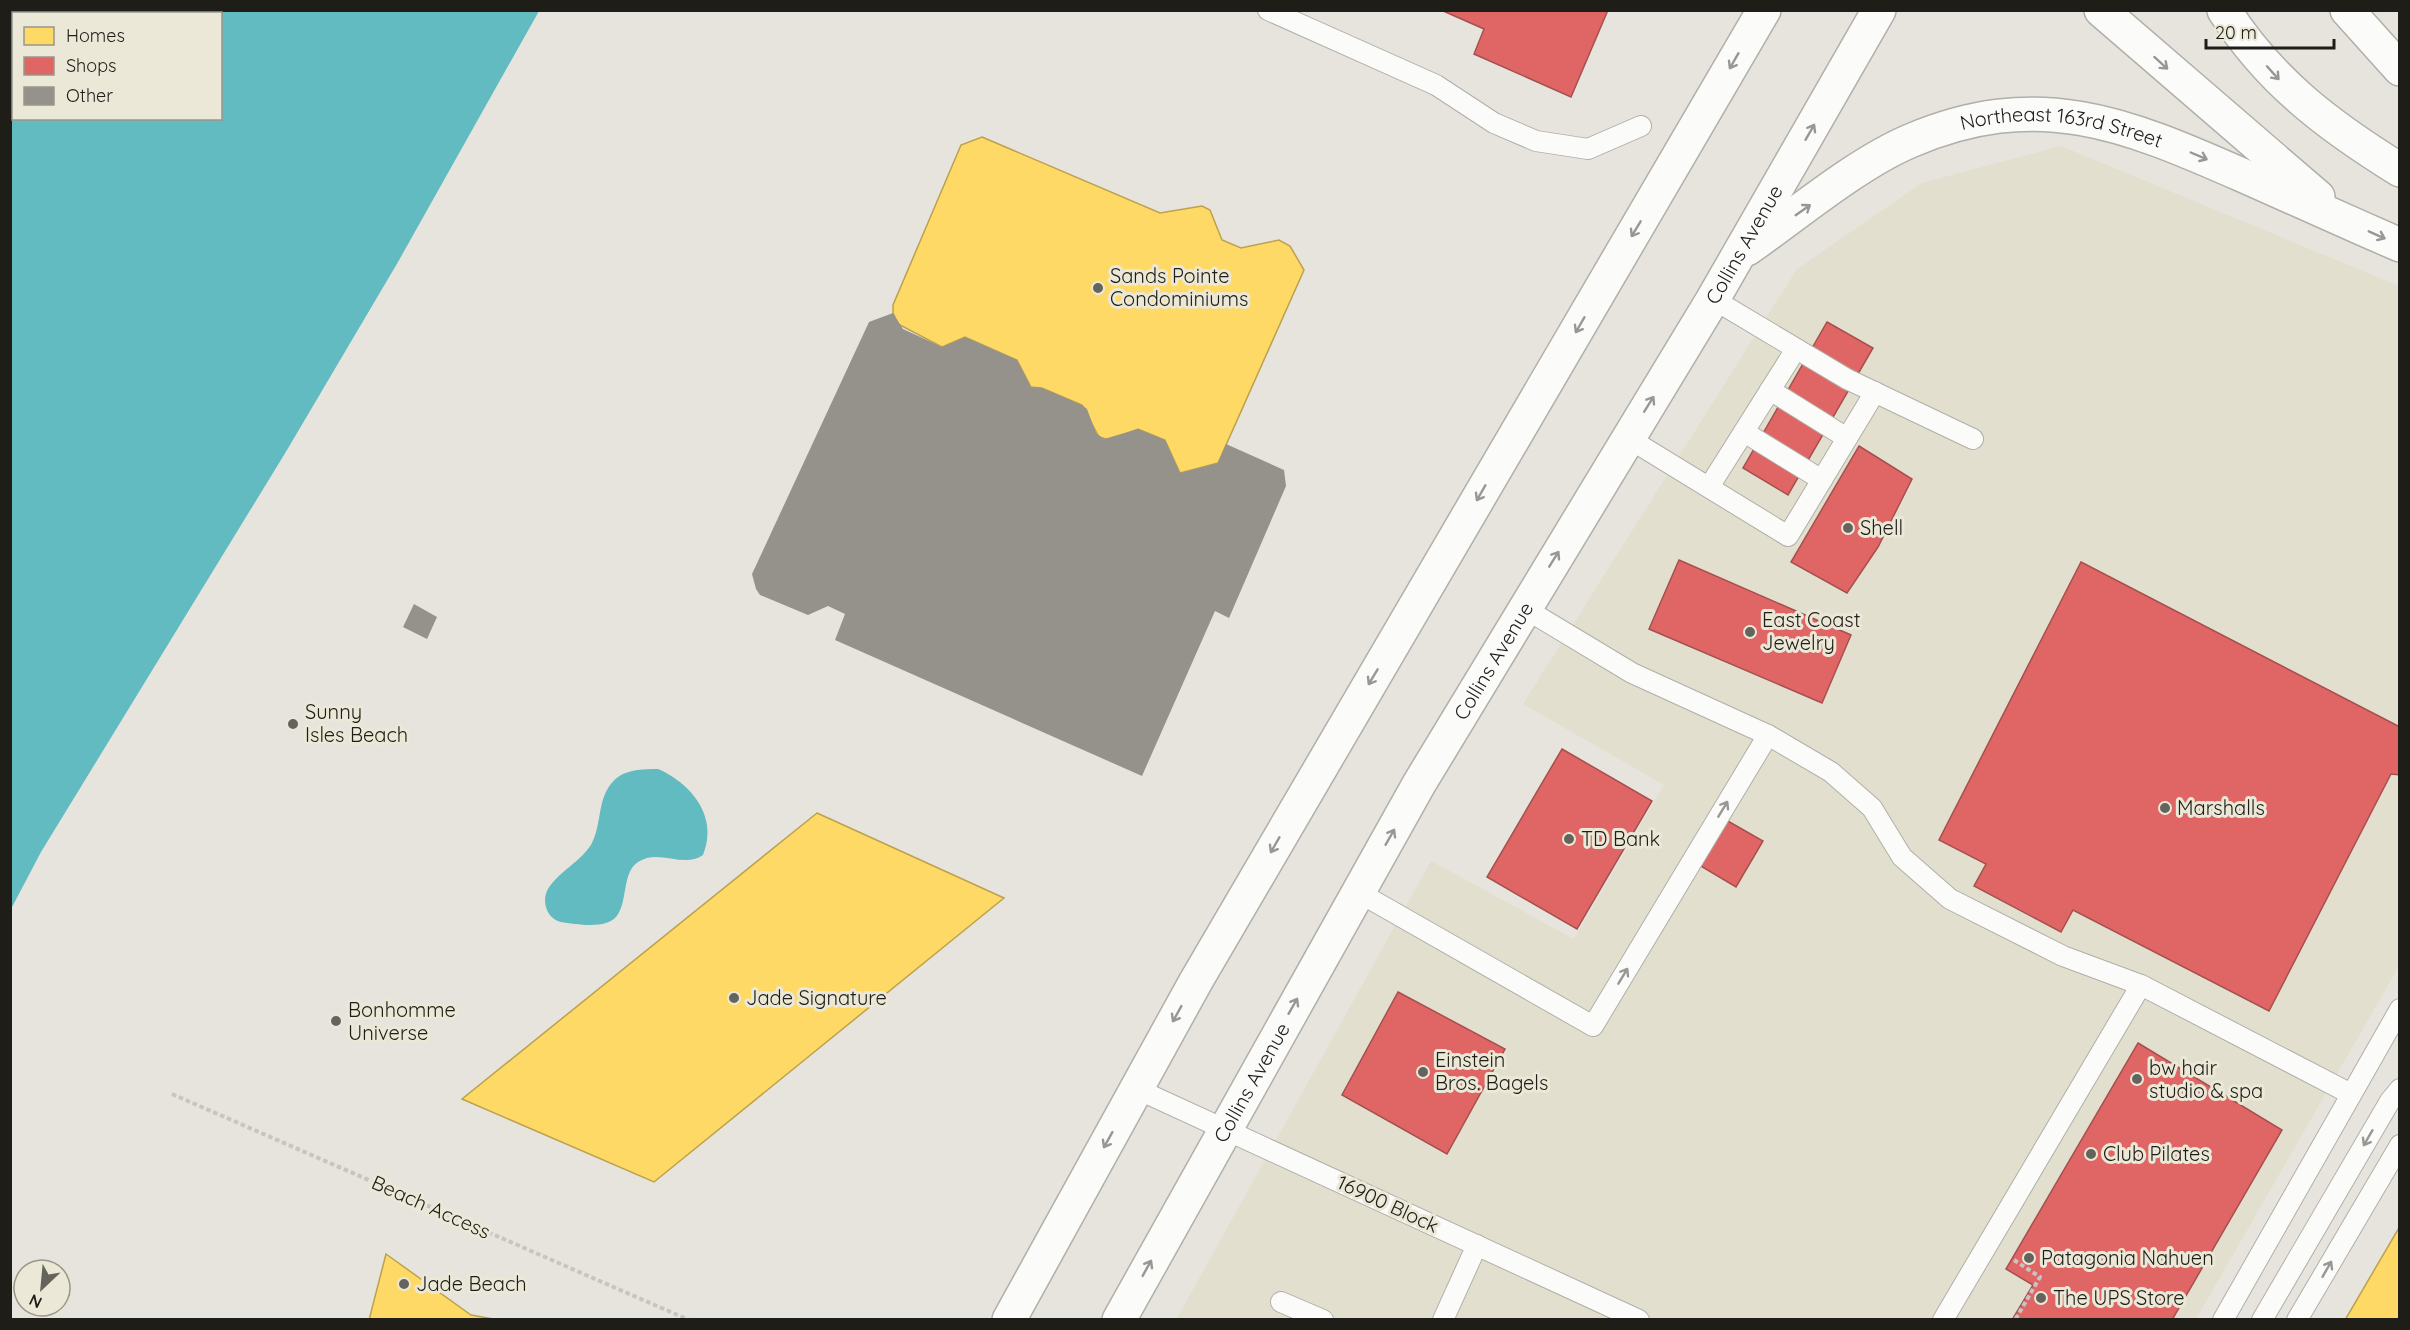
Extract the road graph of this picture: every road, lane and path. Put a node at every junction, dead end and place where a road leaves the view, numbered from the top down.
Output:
1 (1268, 10) edge
2 (1764, 10) edge
3 (1879, 10) edge
4 (2101, 10) edge
5 (2224, 10) edge
6 (2347, 10) edge
7 (2134, 23) edge
8 (2400, 69) edge
9 (1641, 126) dead end
10 (2400, 170) edge
11 (2345, 221) junction
12 (2400, 245) edge
13 (1738, 256) junction
14 (1713, 299) junction
15 (1796, 349) junction
16 (1770, 390) junction
17 (1875, 392) junction
18 (1744, 432) junction
19 (1628, 438) junction
20 (1847, 438) junction
21 (1973, 439) dead end
22 (1822, 480) junction
23 (1709, 487) junction
24 (1524, 608) junction
25 (1768, 735) junction
26 (1358, 892) junction
27 (2141, 985) junction
28 (2400, 1009) edge
29 (1137, 1089) junction
30 (2400, 1089) edge
31 (172, 1094) dead end
32 (2351, 1094) junction
33 (1224, 1129) junction
34 (2400, 1145) edge
35 (1477, 1245) junction
36 (2020, 1250) dead end
37 (1281, 1302) dead end
38 (689, 1320) edge
39 (1009, 1320) edge
40 (1119, 1320) edge
41 (1323, 1320) edge
42 (1443, 1320) edge
43 (1639, 1320) edge
44 (1943, 1320) edge
45 (2015, 1320) edge
46 (2223, 1320) edge
47 (2262, 1320) edge
48 (2297, 1320) edge

1 - 9 lane
2 -> 29 main road
13 -> 3 main road, Collins Avenue
4 - 7 main road
5 -> 10 main road
6 - 8 main road
7 -> 11 main road
11 -> 12 main road, Northeast 163rd Street
13 -> 11 main road, Northeast 163rd Street
13 - 14 main road, Collins Avenue
14 - 15 lane
19 -> 14 main road, Collins Avenue
15 - 16 lane
15 - 17 lane
16 - 18 lane
16 - 20 lane
17 - 20 lane
17 - 21 lane
18 - 22 lane
18 - 23 lane
19 - 23 lane
24 -> 19 main road, Collins Avenue
20 - 22 lane
22 - 23 lane
24 - 25 lane
26 -> 24 main road, Collins Avenue
26 -> 25 lane
25 - 27 lane
33 -> 26 main road, Collins Avenue
27 - 32 lane
27 - 44 lane
28 - 32 lane
29 - 33 lane, 16900 Block
29 -> 39 main road
30 -> 47 lane
31 - 38 path, Beach Access
32 - 46 lane
33 - 35 lane, 16900 Block
40 -> 33 main road, Collins Avenue
48 -> 34 lane
35 - 42 lane
35 - 43 lane, 16900 Block
36 - 45 path
37 - 41 lane

